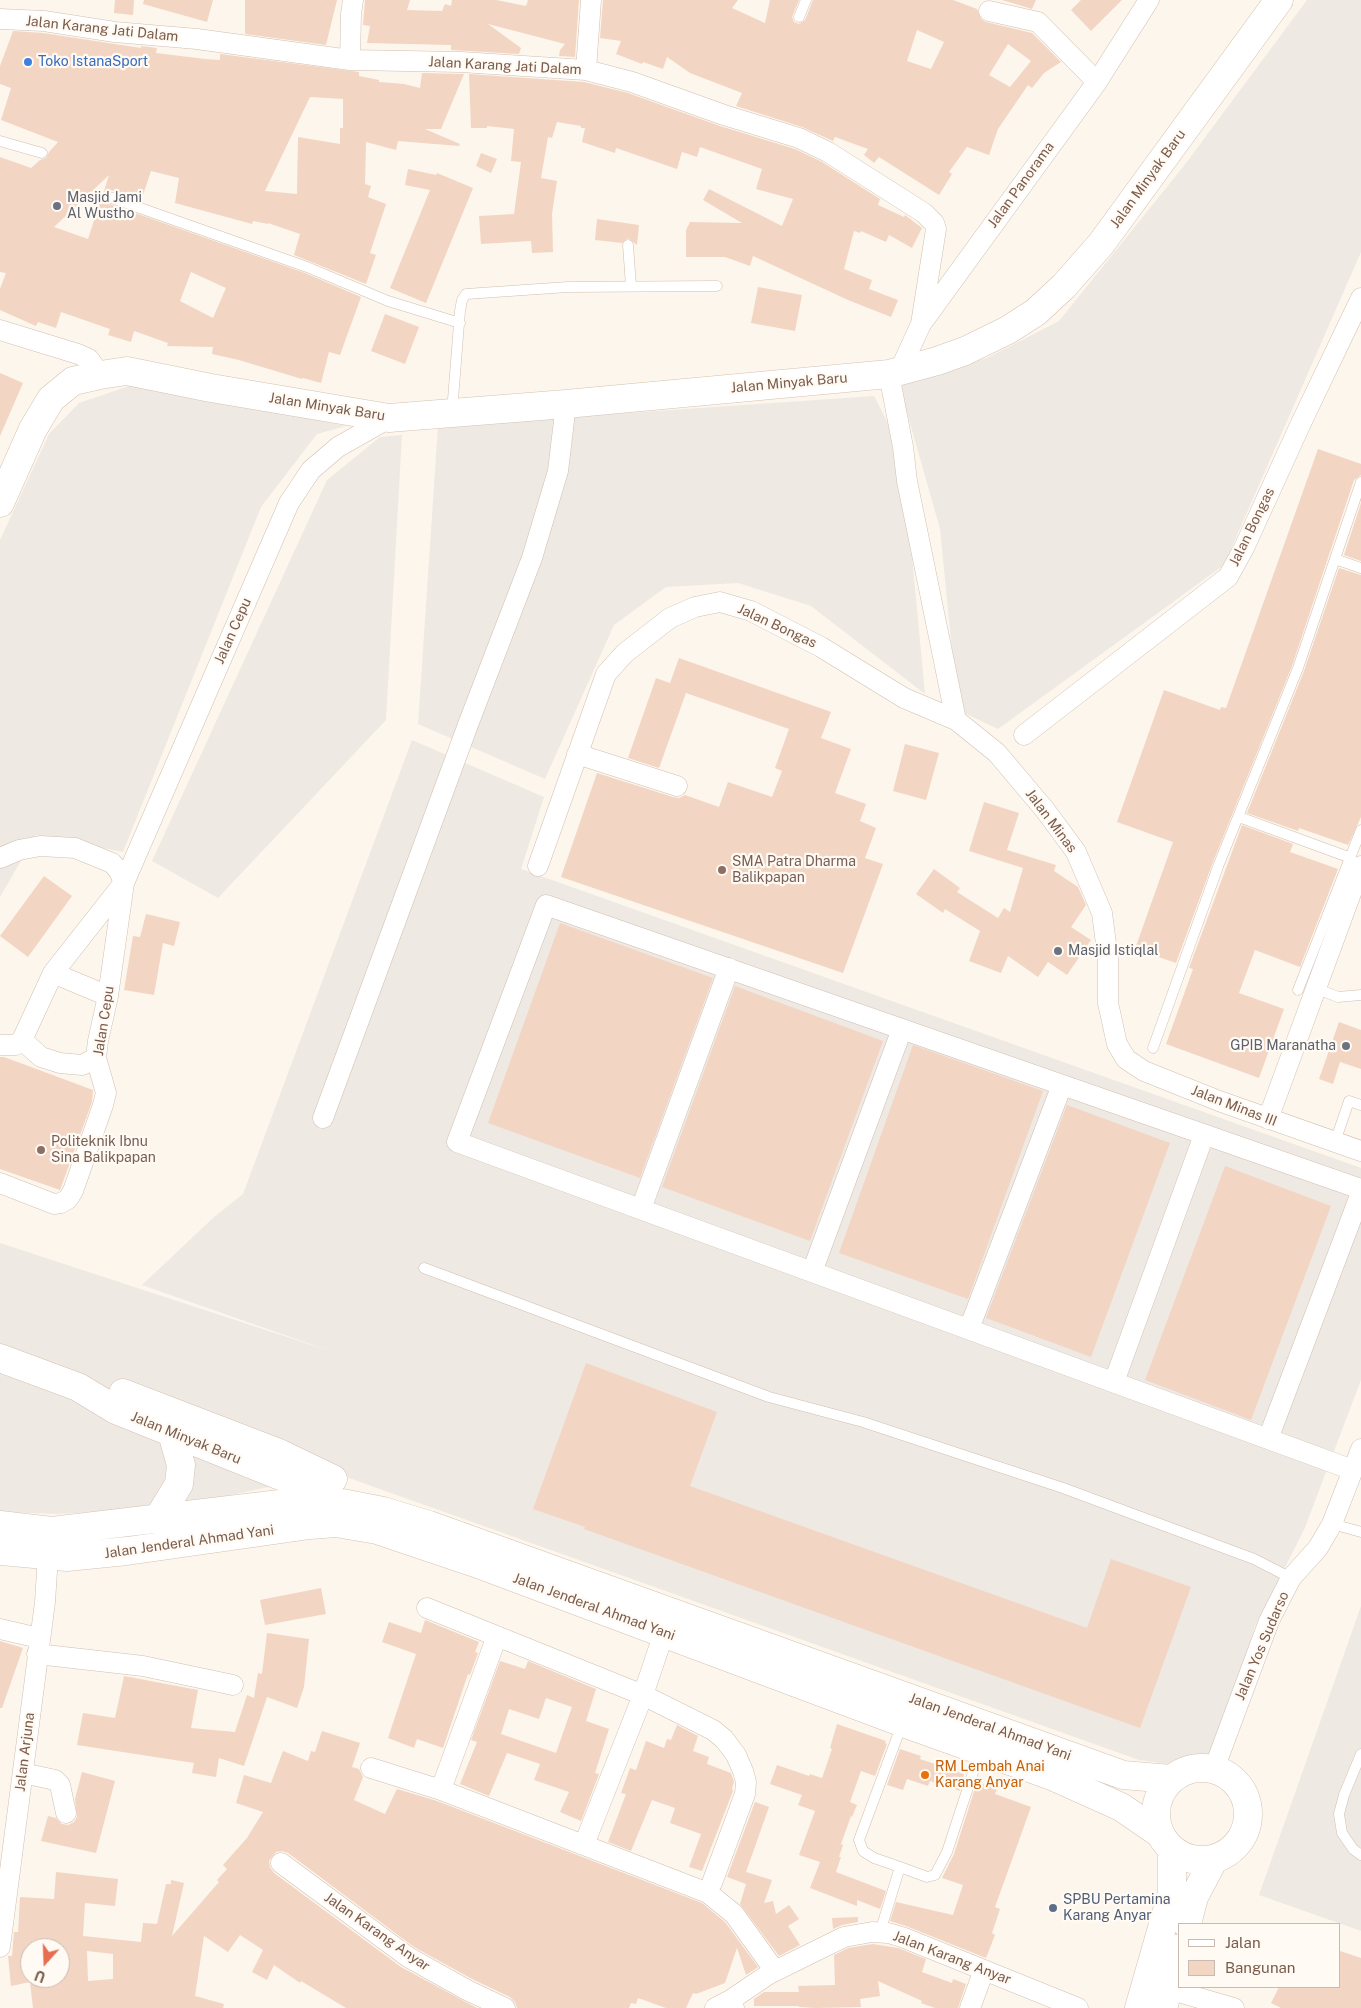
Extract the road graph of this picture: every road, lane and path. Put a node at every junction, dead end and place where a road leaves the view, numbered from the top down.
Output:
1 (353, 0) edge
2 (590, 0) edge
3 (806, 0) edge
4 (1149, 0) edge
5 (1279, 0) edge
6 (989, 11) dead end
7 (799, 17) dead end
8 (0, 19) edge
9 (350, 60) junction
10 (586, 70) junction
11 (1097, 82) junction
12 (0, 141) edge
13 (42, 152) dead end
14 (109, 197) dead end
15 (628, 245) dead end
16 (630, 286) junction
17 (717, 286) dead end
18 (1361, 298) edge
19 (460, 323) junction
20 (921, 324) junction
21 (0, 330) edge
22 (894, 373) junction
23 (138, 374) junction
24 (100, 375) junction
25 (65, 387) junction
26 (566, 404) junction
27 (452, 413) junction
28 (389, 418) junction
29 (1361, 482) edge
30 (0, 503) edge
31 (1336, 559) junction
32 (1361, 568) edge
33 (956, 720) junction
34 (1024, 735) dead end
35 (997, 753) joint
36 (577, 754) junction
37 (678, 786) dead end
38 (1238, 816) junction
39 (1361, 830) edge
40 (0, 858) edge
41 (1356, 862) edge
42 (538, 866) dead end
43 (124, 883) junction
44 (729, 968) junction
45 (53, 973) junction
46 (1307, 989) junction
47 (1361, 995) edge
48 (108, 996) junction
49 (902, 1029) junction
50 (22, 1040) junction
51 (1117, 1044) joint
52 (0, 1045) edge
53 (1153, 1048) dead end
54 (96, 1058) junction
55 (1062, 1085) junction
56 (1361, 1105) edge
57 (323, 1118) dead end
58 (1268, 1119) junction
59 (1204, 1135) junction
60 (1336, 1142) junction
61 (1361, 1151) edge
62 (0, 1183) edge
63 (1361, 1190) edge
64 (1361, 1194) edge
65 (641, 1209) junction
66 (424, 1268) dead end
67 (812, 1272) junction
68 (969, 1330) junction
69 (0, 1358) edge
70 (1114, 1382) junction
71 (78, 1386) junction
72 (172, 1433) junction
73 (1268, 1439) junction
74 (1361, 1449) edge
75 (1353, 1470) junction
76 (342, 1503) junction
77 (159, 1517) junction
78 (375, 1519) junction
79 (1332, 1524) junction
80 (0, 1525) edge
81 (1361, 1532) edge
82 (0, 1551) edge
83 (48, 1556) junction
84 (1291, 1578) junction
85 (427, 1608) dead end
86 (667, 1623) junction
87 (0, 1629) edge
88 (497, 1636) junction
89 (39, 1639) junction
90 (233, 1685) dead end
91 (645, 1690) junction
92 (903, 1723) junction
93 (980, 1750) junction
94 (1361, 1754) edge
95 (371, 1768) dead end
96 (1214, 1769) junction
97 (22, 1773) junction
98 (1171, 1779) junction
99 (444, 1781) dead end
100 (9, 1813) edge
101 (66, 1814) dead end
102 (587, 1837) dead end
103 (1166, 1841) junction
104 (1361, 1855) edge
105 (1214, 1858) junction
106 (281, 1863) dead end
107 (900, 1868) junction
108 (712, 1883) dead end
109 (4, 1895) edge
110 (1187, 1923) edge
111 (880, 1932) junction
112 (0, 1947) edge
113 (1178, 1955) edge
114 (984, 1970) junction
115 (772, 1973) junction
116 (1165, 1999) edge
117 (733, 2003) edge
118 (505, 2008) edge
119 (715, 2008) edge
120 (970, 2008) edge
121 (1078, 2008) edge
122 (1139, 2008) edge
123 (1234, 2008) edge

1 - 9 street
2 - 10 street
3 - 7 lane
4 - 11 street, Jalan Panorama
5 - 22 main road, Jalan Minyak Baru
6 - 11 street
8 - 9 street, Jalan Karang Jati Dalam
9 - 10 street, Jalan Karang Jati Dalam
10 - 20 street, Jalan Karang Jati Dalam
11 - 20 street, Jalan Panorama
12 - 13 lane
14 - 19 lane
15 - 16 lane
16 - 17 lane
16 - 19 lane
18 - 34 street, Jalan Bongas
19 - 27 lane
20 - 22 street, Jalan Panorama
21 - 24 street
22 - 26 main road, Jalan Minyak Baru
22 - 33 street
23 - 24 main road, Jalan Minyak Baru
23 - 25 main road, Jalan Minyak Baru
23 - 28 main road, Jalan Minyak Baru
24 - 25 main road, Jalan Minyak Baru
25 - 30 main road, Jalan Minyak Baru
26 - 27 main road, Jalan Minyak Baru
26 - 57 street
27 - 28 main road, Jalan Minyak Baru
28 - 43 street, Jalan Cepu
29 - 31 lane
31 - 32 lane
31 - 38 lane
33 - 35 street, Jalan Bongas
33 - 36 street, Jalan Bongas
35 - 51 street, Jalan Minas
36 - 37 street
36 - 42 street, Jalan Bongas
38 - 41 lane
38 - 53 lane
39 - 41 lane
40 - 43 street
41 - 46 street
43 - 45 street, Jalan Cepu
43 - 48 street, Jalan Cepu
44 - 49 street
44 - 65 street
44 - 65 street
45 - 48 street
45 - 50 street, Jalan Cepu
46 - 47 lane
46 - 58 street
48 - 54 street, Jalan Cepu
49 - 55 street
49 - 67 street
50 - 52 street
50 - 54 street
51 - 58 street, Jalan Minas III
54 - 62 street, Jalan Cepu
55 - 59 street
55 - 68 street
56 - 60 lane
58 - 60 street, Jalan Minas III
59 - 63 street
59 - 70 street
60 - 61 street, Jalan Minas III
64 - 73 street
65 - 67 street
66 - 84 lane
67 - 68 street
68 - 70 street
69 - 71 main road, Jalan Minyak Baru
70 - 73 street
71 - 72 main road, Jalan Minyak Baru
71 - 78 main road
72 - 76 main road, Jalan Minyak Baru
72 - 77 main road
73 - 75 street
74 - 75 street, Jalan Yos Sudarso
75 - 79 street, Jalan Yos Sudarso
76 - 77 main road, Jalan Jenderal Ahmad Yani
76 - 78 main road, Jalan Minyak Baru
77 - 80 main road, Jalan Jenderal Ahmad Yani
78 - 83 main road, Jalan Jenderal Ahmad Yani
78 - 86 main road, Jalan Jenderal Ahmad Yani
79 - 81 lane
79 - 84 street, Jalan Yos Sudarso
82 - 83 main road, Jalan Jenderal Ahmad Yani
83 - 89 street, Jalan Arjuna
84 - 96 street, Jalan Yos Sudarso
85 - 88 street
86 - 91 street
86 - 92 main road, Jalan Jenderal Ahmad Yani
86 - 98 main road, Jalan Jenderal Ahmad Yani
87 - 89 street
88 - 91 street
88 - 99 street
89 - 90 street
89 - 97 street, Jalan Arjuna
91 - 102 street
91 - 108 street
92 - 93 main road, Jalan Jenderal Ahmad Yani
92 - 107 lane
93 - 103 main road, Jalan Jenderal Ahmad Yani
93 - 107 lane
94 - 104 lane
95 - 115 street
96 - 98 main road
96 - 105 main road
97 - 100 street, Jalan Arjuna
97 - 101 street
98 - 103 main road
100 - 109 street, Jalan Arjuna
103 - 105 main road
103 - 122 main road
105 - 110 main road
106 - 118 street, Jalan Karang Anyar
107 - 111 lane
109 - 112 street, Jalan Arjuna
111 - 114 street, Jalan Karang Anyar
111 - 115 street, Jalan Karang Anyar
113 - 116 main road
114 - 120 street
114 - 121 street, Jalan Karang Anyar
115 - 117 street, Jalan Karang Anyar
116 - 123 street
117 - 119 street

